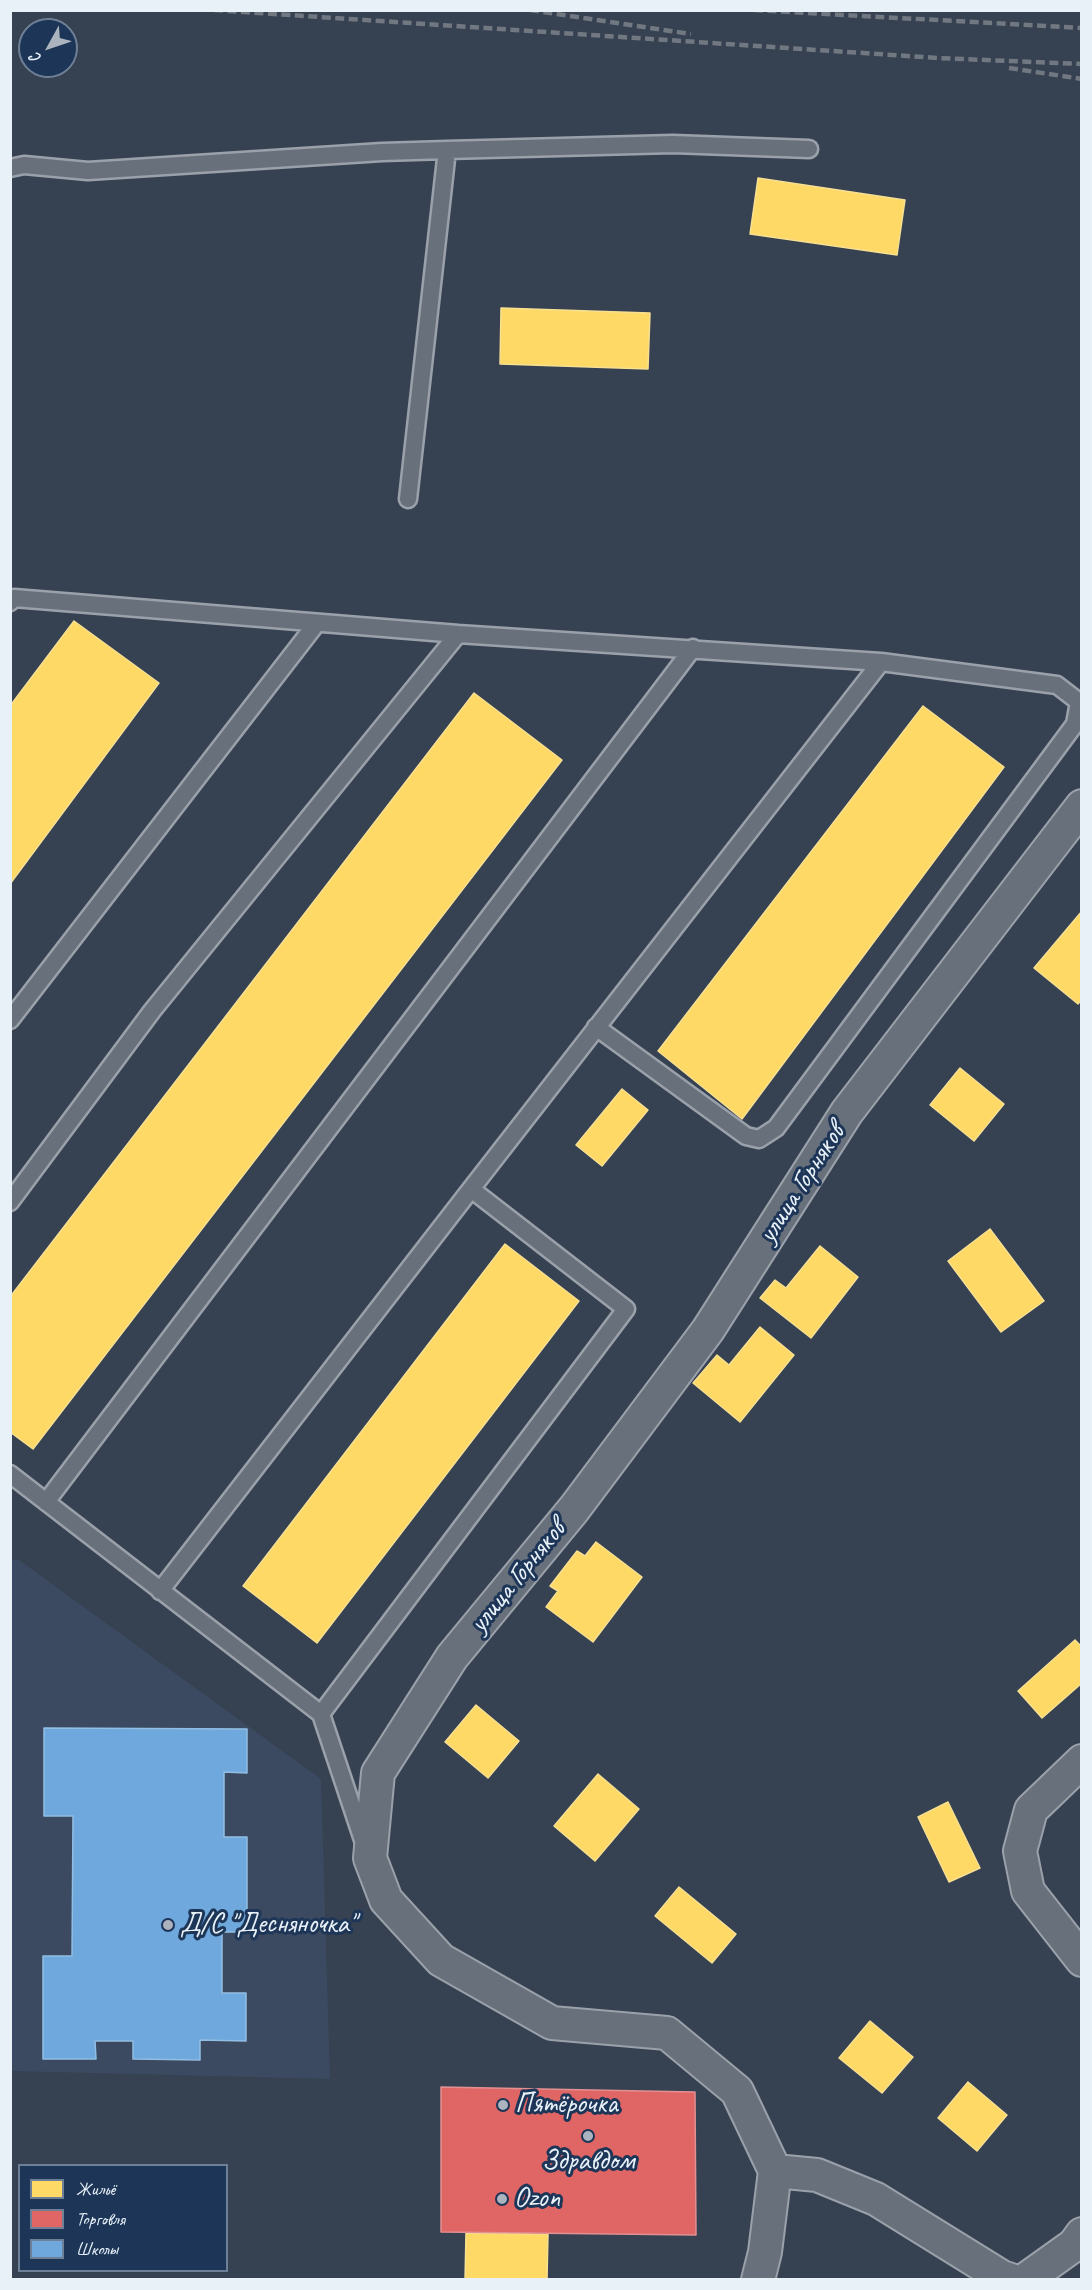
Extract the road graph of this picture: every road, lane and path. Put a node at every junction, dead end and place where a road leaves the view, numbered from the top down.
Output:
1 (809, 148) dead end
2 (447, 150) junction
3 (10, 168) edge
4 (408, 499) dead end
5 (10, 602) edge
6 (316, 624) junction
7 (458, 634) junction
8 (693, 648) junction
9 (881, 662) junction
10 (1082, 806) edge
11 (10, 1020) edge
12 (596, 1027) junction
13 (471, 1189) junction
14 (10, 1202) edge
15 (10, 1474) edge
16 (46, 1502) junction
17 (160, 1591) junction
18 (321, 1714) junction
19 (1082, 1761) edge
20 (370, 1858) junction
21 (1082, 1960) edge
22 (775, 2172) junction
23 (1082, 2234) edge
24 (761, 2266) edge
25 (1011, 2280) edge
26 (1025, 2280) edge

1 - 2 lane
2 - 3 lane
2 - 4 lane
5 - 6 lane
6 - 7 lane
6 - 11 lane
7 - 8 lane
7 - 14 lane
8 - 9 lane
8 - 16 lane
9 - 12 lane
9 - 12 lane
10 - 20 street, улица Горняков
12 - 13 lane
13 - 17 lane
13 - 18 lane
15 - 16 lane
16 - 17 lane
17 - 18 lane
18 - 20 lane
19 - 21 street
20 - 22 street, улица Горняков
22 - 24 street
22 - 25 street
23 - 26 street

